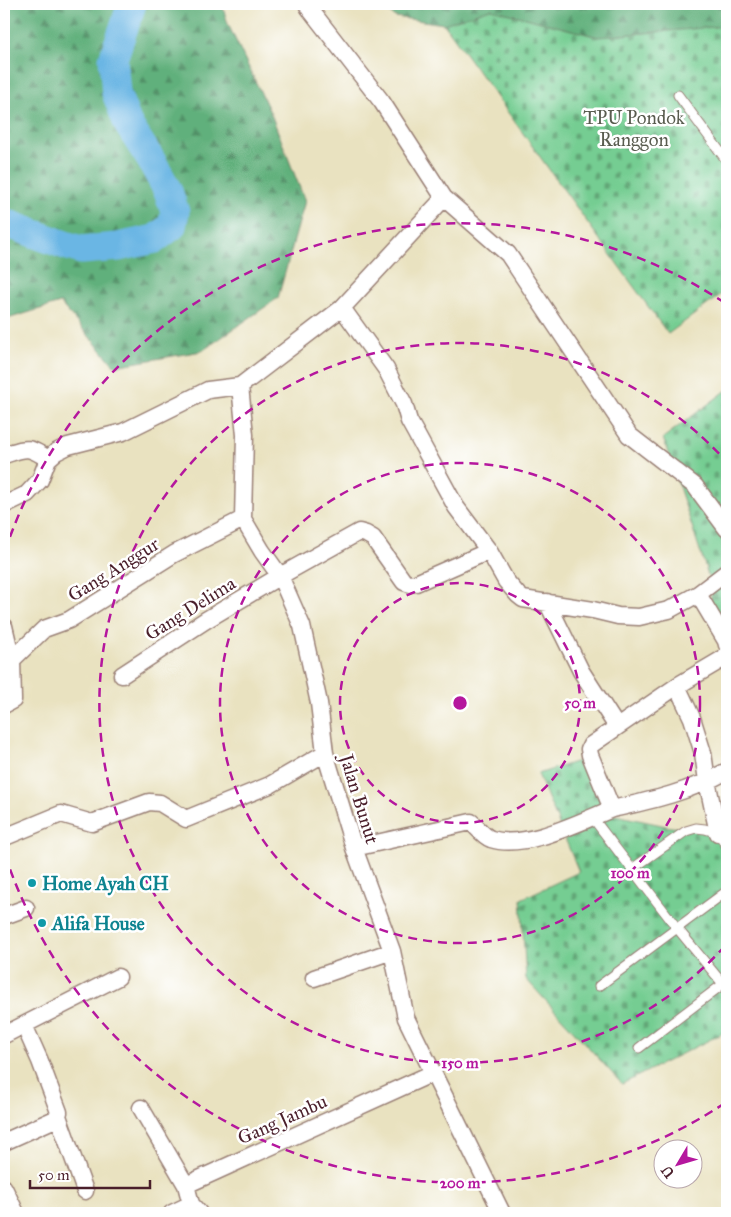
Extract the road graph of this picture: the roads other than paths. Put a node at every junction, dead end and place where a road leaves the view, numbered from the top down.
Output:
1 (307, 4) edge
2 (678, 95) dead end
3 (727, 161) edge
4 (444, 198) junction
5 (342, 308) junction
6 (240, 386) junction
7 (4, 455) edge
8 (48, 459) junction
9 (4, 505) edge
10 (243, 519) junction
11 (727, 529) edge
12 (489, 551) junction
13 (727, 572) edge
14 (280, 576) junction
15 (698, 594) junction
16 (547, 602) junction
17 (4, 626) edge
18 (727, 645) edge
19 (727, 653) edge
20 (12, 660) junction
21 (122, 675) dead end
22 (677, 686) junction
23 (4, 705) edge
24 (617, 727) junction
25 (325, 753) junction
26 (727, 770) edge
27 (707, 781) junction
28 (612, 809) junction
29 (592, 817) junction
30 (4, 832) edge
31 (723, 839) edge
32 (354, 848) junction
33 (632, 869) junction
34 (727, 891) edge
35 (26, 908) dead end
36 (4, 916) edge
37 (677, 928) junction
38 (392, 951) junction
39 (118, 977) dead end
40 (314, 978) dead end
41 (725, 983) edge
42 (599, 986) dead end
43 (24, 1025) junction
44 (4, 1035) edge
45 (639, 1048) dead end
46 (432, 1073) junction
47 (141, 1108) dead end
48 (58, 1116) junction
49 (4, 1142) edge
50 (186, 1185) junction
51 (4, 1188) edge
52 (85, 1190) dead end
53 (10, 1209) edge
54 (195, 1209) edge
55 (172, 1213) edge
56 (502, 1213) edge

1 - 4 street
2 - 3 lane
4 - 5 street
4 - 11 street
5 - 6 street
5 - 12 street
6 - 8 street
6 - 10 street
7 - 8 street
8 - 9 street
10 - 14 street, Jalan Bunut
10 - 20 street, Gang Anggur
12 - 14 street, Gang Delima
12 - 16 street
13 - 15 street
14 - 21 street, Gang Delima
14 - 25 street, Jalan Bunut
15 - 16 street
15 - 18 street
16 - 24 street
17 - 20 street
19 - 22 street
20 - 23 street
22 - 24 street
22 - 27 street
24 - 28 street
25 - 30 street
25 - 32 street, Jalan Bunut
26 - 27 street
27 - 28 street
27 - 31 street
28 - 29 street
29 - 32 street
29 - 33 lane
31 - 33 lane
32 - 38 street, Jalan Bunut
33 - 37 lane
34 - 37 lane
35 - 36 street
37 - 41 lane
37 - 42 lane
38 - 40 street
38 - 46 street, Jalan Bunut
39 - 43 street
41 - 45 lane
43 - 44 street
43 - 48 street
46 - 50 street, Gang Jambu
46 - 56 street, Jalan Bunut
47 - 50 street
48 - 49 street
48 - 52 street
50 - 54 street
51 - 53 street
54 - 55 street

